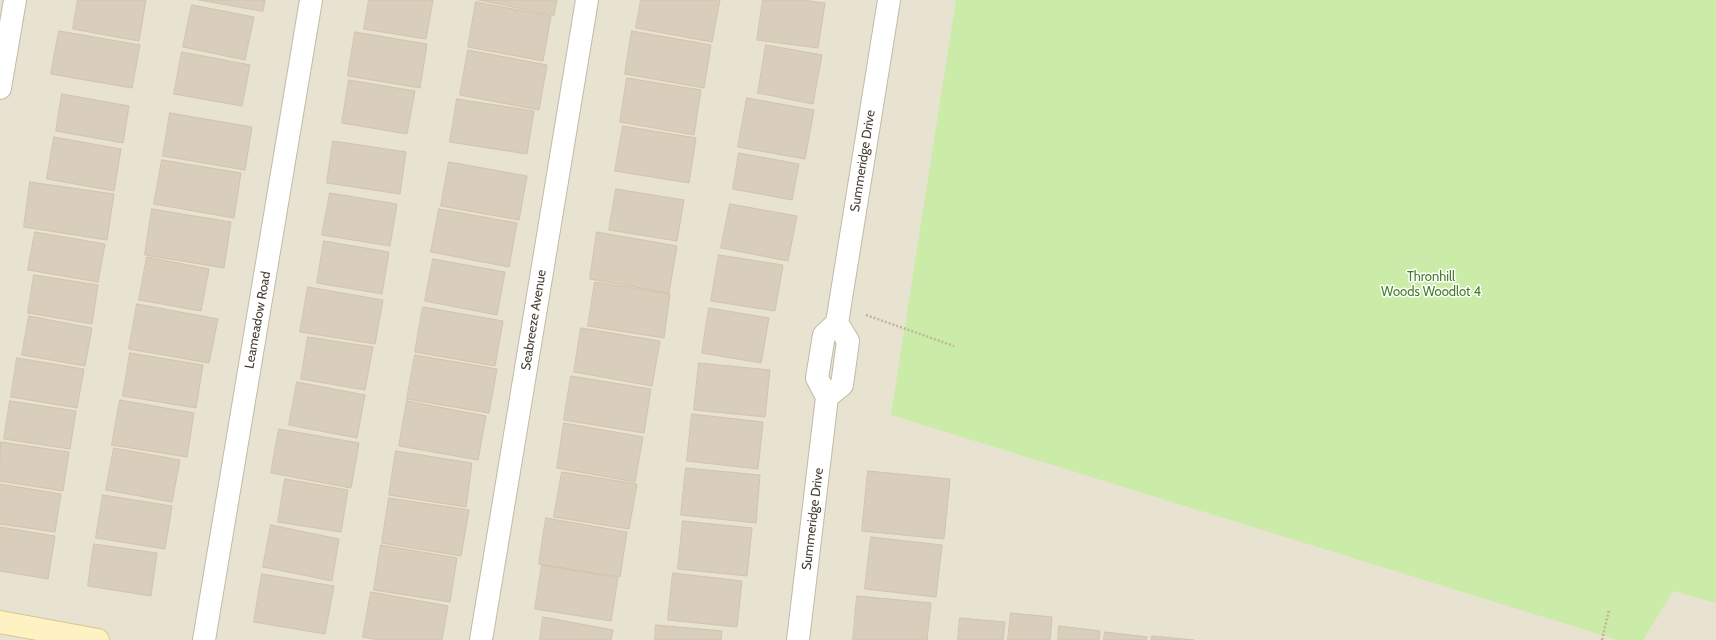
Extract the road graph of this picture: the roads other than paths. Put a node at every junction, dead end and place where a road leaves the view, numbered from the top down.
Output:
1 (15, 0) edge
2 (311, 0) edge
3 (588, 0) edge
4 (889, 0) edge
5 (0, 88) edge
6 (0, 622) edge
7 (98, 640) edge
8 (204, 640) edge
9 (481, 640) edge
10 (798, 640) edge

1 - 5 street
2 - 8 street, Leameadow Road
3 - 9 street, Seabreeze Avenue
4 - 10 street, Summeridge Drive
6 - 7 street

